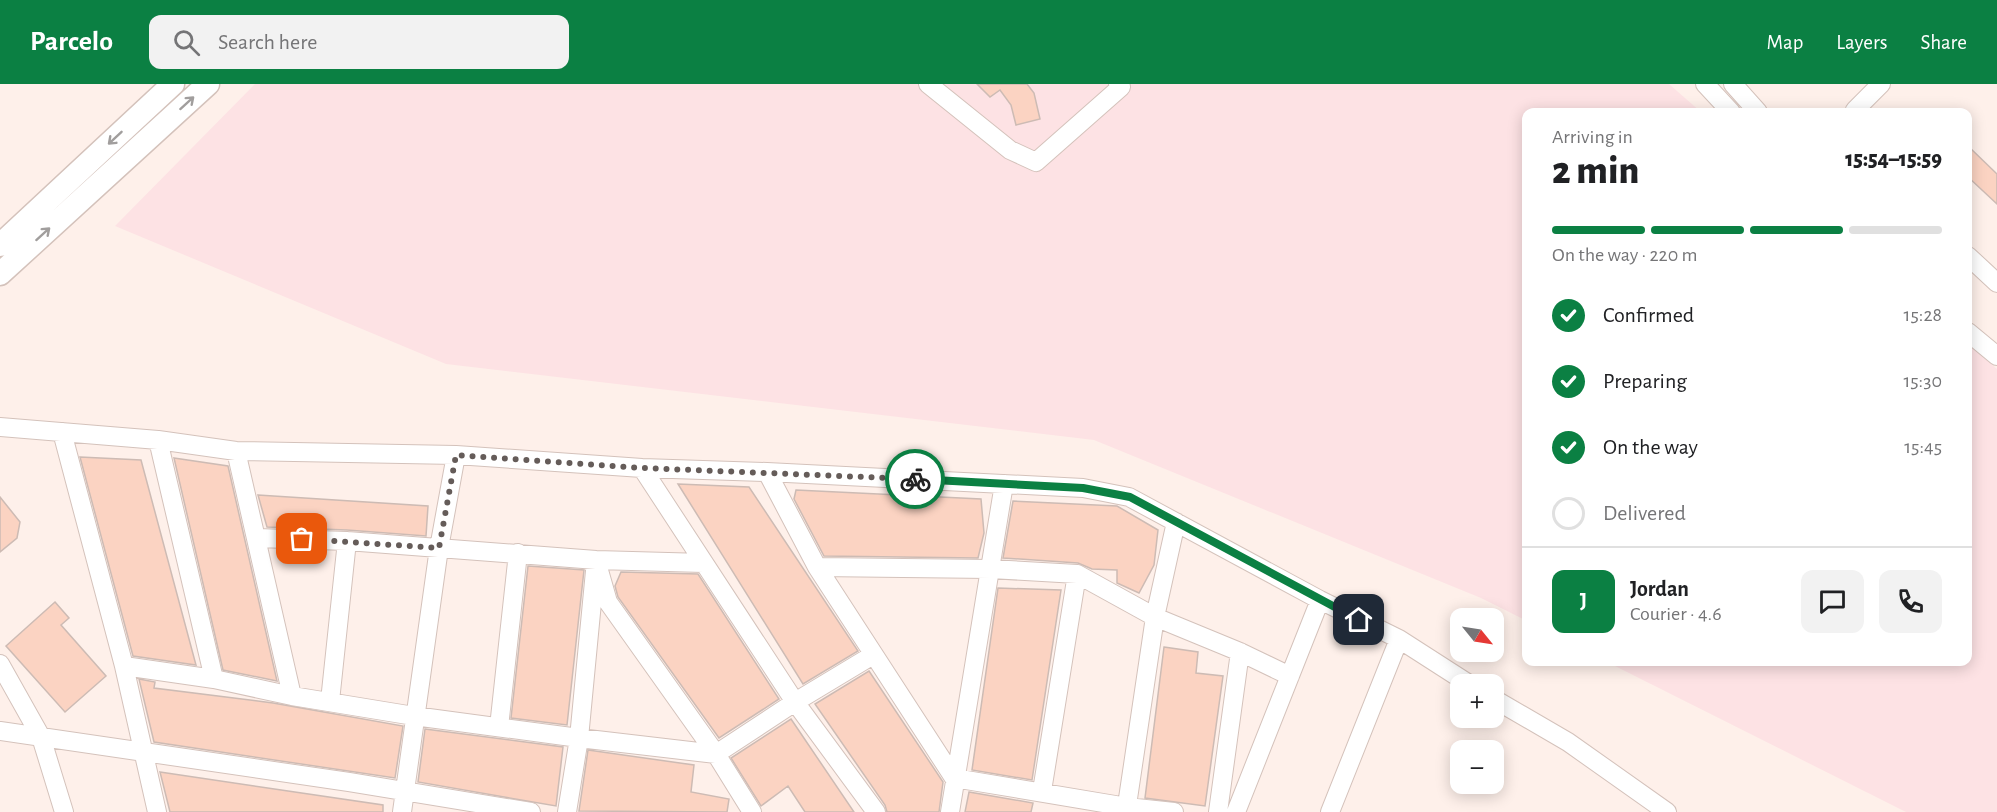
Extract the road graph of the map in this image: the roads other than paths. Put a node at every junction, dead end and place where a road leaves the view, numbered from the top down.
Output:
1 (173, 84) edge
2 (208, 84) edge
3 (928, 84) edge
4 (1118, 84) edge
5 (1705, 84) edge
6 (1733, 84) edge
7 (1881, 84) edge
8 (1727, 108) edge
9 (1754, 108) edge
10 (1860, 108) edge
11 (0, 244) edge
12 (1972, 260) edge
13 (0, 274) edge
14 (1997, 283) edge
15 (1972, 335) edge
16 (1997, 356) edge
17 (0, 427) edge
18 (62, 432) junction
19 (158, 440) junction
20 (236, 452) junction
21 (456, 455) junction
22 (642, 468) junction
23 (767, 472) junction
24 (1004, 484) junction
25 (1176, 522) junction
26 (257, 538) junction
27 (347, 541) junction
28 (439, 548) junction
29 (518, 553) junction
30 (596, 560) junction
31 (704, 562) junction
32 (817, 567) junction
33 (990, 569) junction
34 (1077, 574) junction
35 (1320, 600) junction
36 (1155, 617) junction
37 (1399, 639) junction
38 (1240, 652) junction
39 (873, 655) junction
40 (0, 664) edge
41 (124, 666) junction
42 (1453, 674) edge
43 (1290, 676) junction
44 (214, 679) junction
45 (292, 696) junction
46 (330, 701) junction
47 (795, 702) junction
48 (1504, 705) edge
49 (414, 716) junction
50 (499, 727) junction
51 (0, 731) edge
52 (41, 737) junction
53 (579, 738) junction
54 (145, 752) junction
55 (716, 754) junction
56 (954, 778) junction
57 (405, 791) junction
58 (1042, 791) junction
59 (1126, 810) edge
60 (64, 812) edge
61 (157, 812) edge
62 (402, 812) edge
63 (531, 812) edge
64 (567, 812) edge
65 (752, 812) edge
66 (876, 812) edge
67 (950, 812) edge
68 (1174, 812) edge
69 (1218, 812) edge
70 (1236, 812) edge
71 (1330, 812) edge
72 (1667, 812) edge

1 -> 11 main road
13 -> 2 main road
3 - 4 street
5 - 8 street
6 - 9 street
7 - 10 street
12 - 14 street
15 - 16 street
17 - 18 street
18 - 19 street
18 - 41 street
19 - 20 street
19 - 44 street
20 - 21 street
20 - 26 street
21 - 22 street
21 - 28 street
22 - 23 street
22 - 31 street
23 - 24 street
23 - 32 street
24 - 25 street
24 - 33 street
25 - 35 street
25 - 36 street
26 - 27 street
26 - 45 street
27 - 28 street
27 - 46 street
28 - 29 street
28 - 49 street
29 - 30 street
29 - 50 street
30 - 31 street
30 - 53 street
30 - 55 street
31 - 47 street
32 - 33 street
32 - 39 street
33 - 34 street
33 - 56 street
34 - 36 street
34 - 58 street
35 - 37 street
35 - 43 street
36 - 38 street
36 - 59 street
37 - 42 street
37 - 71 street
38 - 43 street
38 - 69 street
39 - 47 street
39 - 56 street
40 - 52 street
41 - 44 street
41 - 54 street
43 - 70 street
44 - 45 street
45 - 46 street
46 - 49 street
47 - 55 street
47 - 66 street
48 - 72 street
49 - 50 street
49 - 57 street
50 - 53 street
51 - 52 street
52 - 54 street
52 - 60 street
53 - 55 street
53 - 64 street
54 - 57 street
54 - 61 street
55 - 65 street
56 - 58 street
56 - 67 street
57 - 62 street
57 - 63 street
58 - 59 street
59 - 68 street

